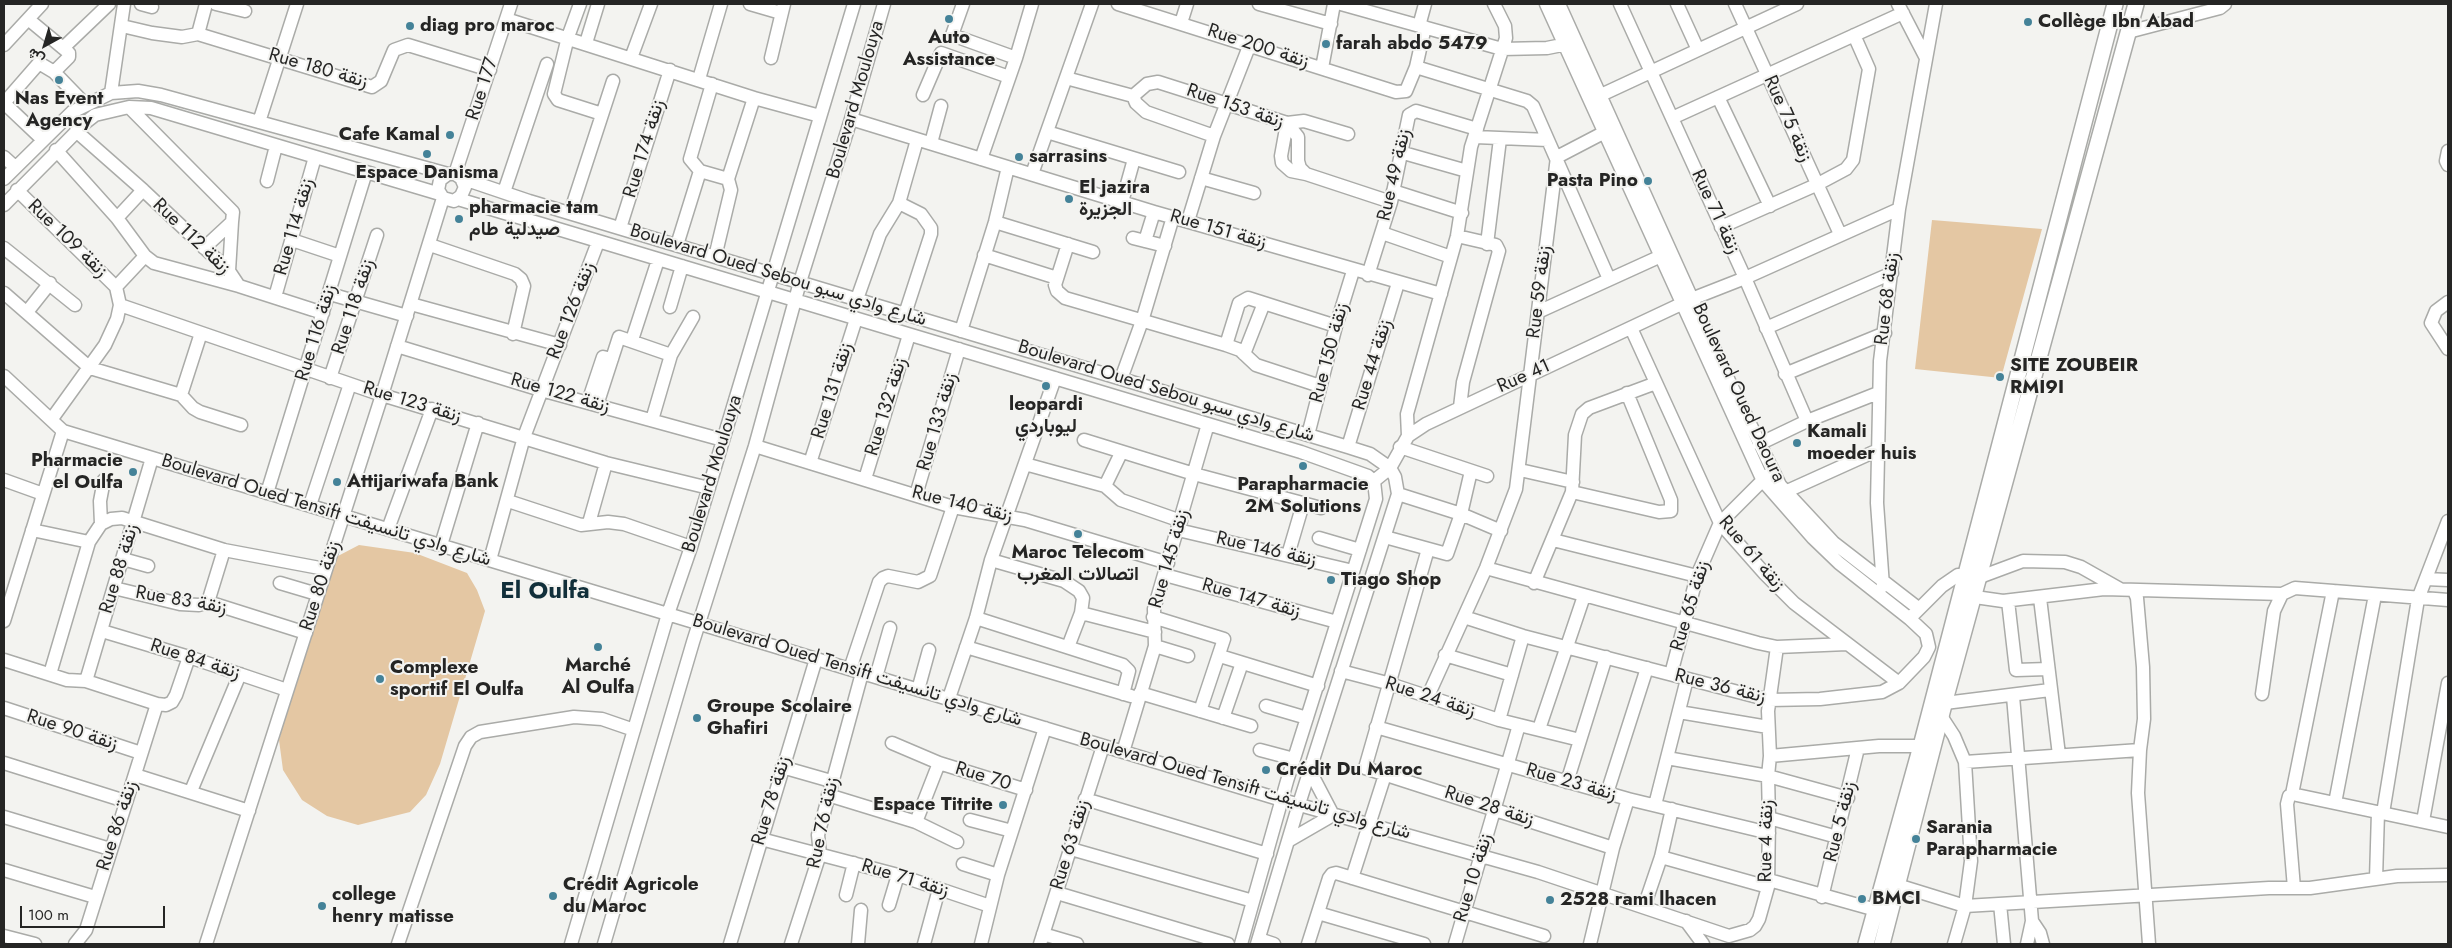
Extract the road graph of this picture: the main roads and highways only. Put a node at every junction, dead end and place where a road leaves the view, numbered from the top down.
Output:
1 (2115, 4) edge
2 (2136, 4) edge
3 (1973, 576) junction
4 (1866, 944) edge
5 (1882, 944) edge

1 - 3 main road
2 - 3 main road
3 - 4 main road
3 - 5 main road

